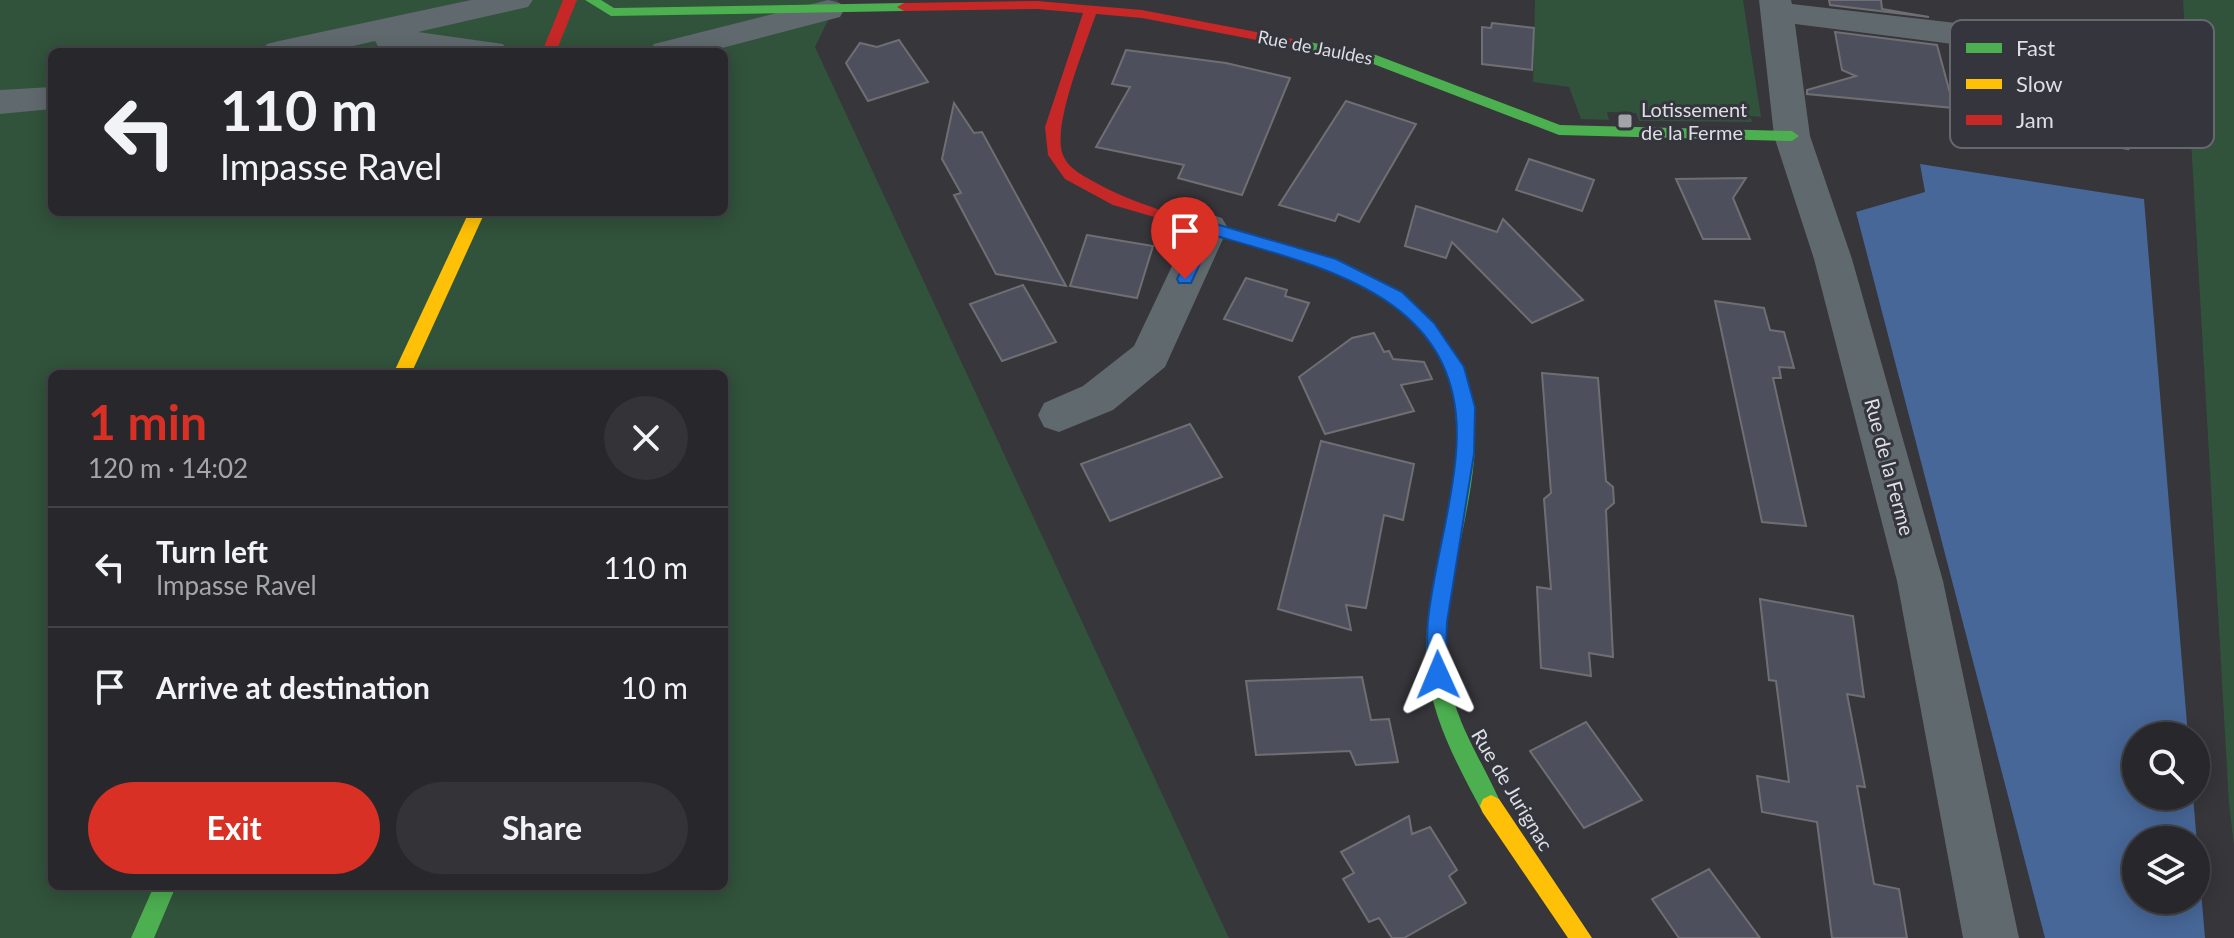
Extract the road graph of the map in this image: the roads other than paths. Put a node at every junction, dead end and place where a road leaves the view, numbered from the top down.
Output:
1 (517, 0) edge
2 (570, 0) edge
3 (592, 0) edge
4 (1776, 6) edge
5 (1091, 9) junction
6 (828, 10) junction
7 (1950, 32) edge
8 (359, 35) junction
9 (298, 48) edge
10 (460, 48) edge
11 (551, 48) edge
12 (681, 48) edge
13 (48, 98) edge
14 (0, 102) edge
15 (1792, 136) junction
16 (475, 216) edge
17 (1209, 228) junction
18 (404, 370) edge
19 (1059, 415) dead end
20 (163, 890) edge
21 (142, 938) edge
22 (1581, 938) edge
23 (1991, 938) edge

1 - 8 street
2 - 11 street
3 - 6 street, Rue de Jauldes
4 - 7 street
4 - 15 street, Rue de la Ferme
5 - 6 street, Rue de Jauldes
5 - 15 street, Rue de Jauldes
5 - 17 street, Rue de Jurignac
6 - 12 street, Rue de Jauldes
8 - 9 street
8 - 10 street
13 - 14 street
15 - 23 street, Rue de la Ferme
16 - 18 street
17 - 19 street
17 - 22 street, Rue de Jurignac
20 - 21 street

